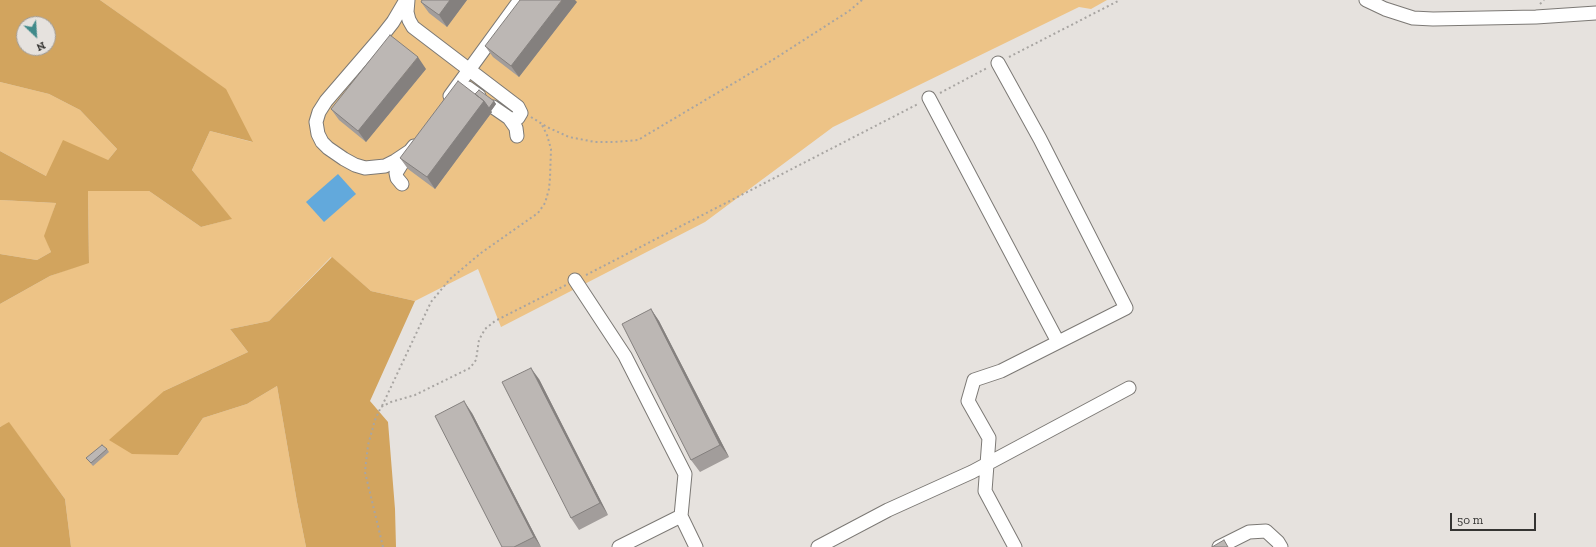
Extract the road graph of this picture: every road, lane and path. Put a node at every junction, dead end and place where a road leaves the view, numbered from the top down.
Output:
1 (407, 0) edge
2 (520, 0) edge
3 (862, 0) edge
4 (1120, 0) edge
5 (1366, 0) edge
6 (1596, 12) edge
7 (998, 62) junction
8 (469, 70) junction
9 (454, 91) junction
10 (479, 96) edge
11 (929, 98) junction
12 (493, 107) edge
13 (518, 107) junction
14 (440, 109) edge
15 (509, 118) junction
16 (535, 119) junction
17 (423, 133) edge
18 (517, 136) dead end
19 (410, 151) junction
20 (402, 184) dead end
21 (575, 280) junction
22 (1058, 342) junction
23 (1129, 388) dead end
24 (381, 407) junction
25 (986, 464) junction
26 (681, 516) junction
27 (383, 547) edge
28 (619, 547) edge
29 (696, 547) edge
30 (818, 547) edge
31 (1015, 547) edge
32 (1219, 547) edge
33 (1281, 547) edge

1 - 8 lane
1 - 19 lane
2 - 8 lane
3 - 16 path
4 - 7 path
5 - 6 lane
7 - 11 path
7 - 22 lane
8 - 9 lane
8 - 13 lane
9 - 10 lane
9 - 14 lane
11 - 21 path
11 - 22 lane
12 - 15 lane
13 - 15 lane
13 - 16 lane
15 - 18 lane
16 - 24 path
17 - 19 lane
19 - 20 lane
21 - 24 path
21 - 26 lane
22 - 25 lane
23 - 25 lane
24 - 27 path
25 - 30 lane
25 - 31 lane
26 - 28 lane
26 - 29 lane
32 - 33 lane

